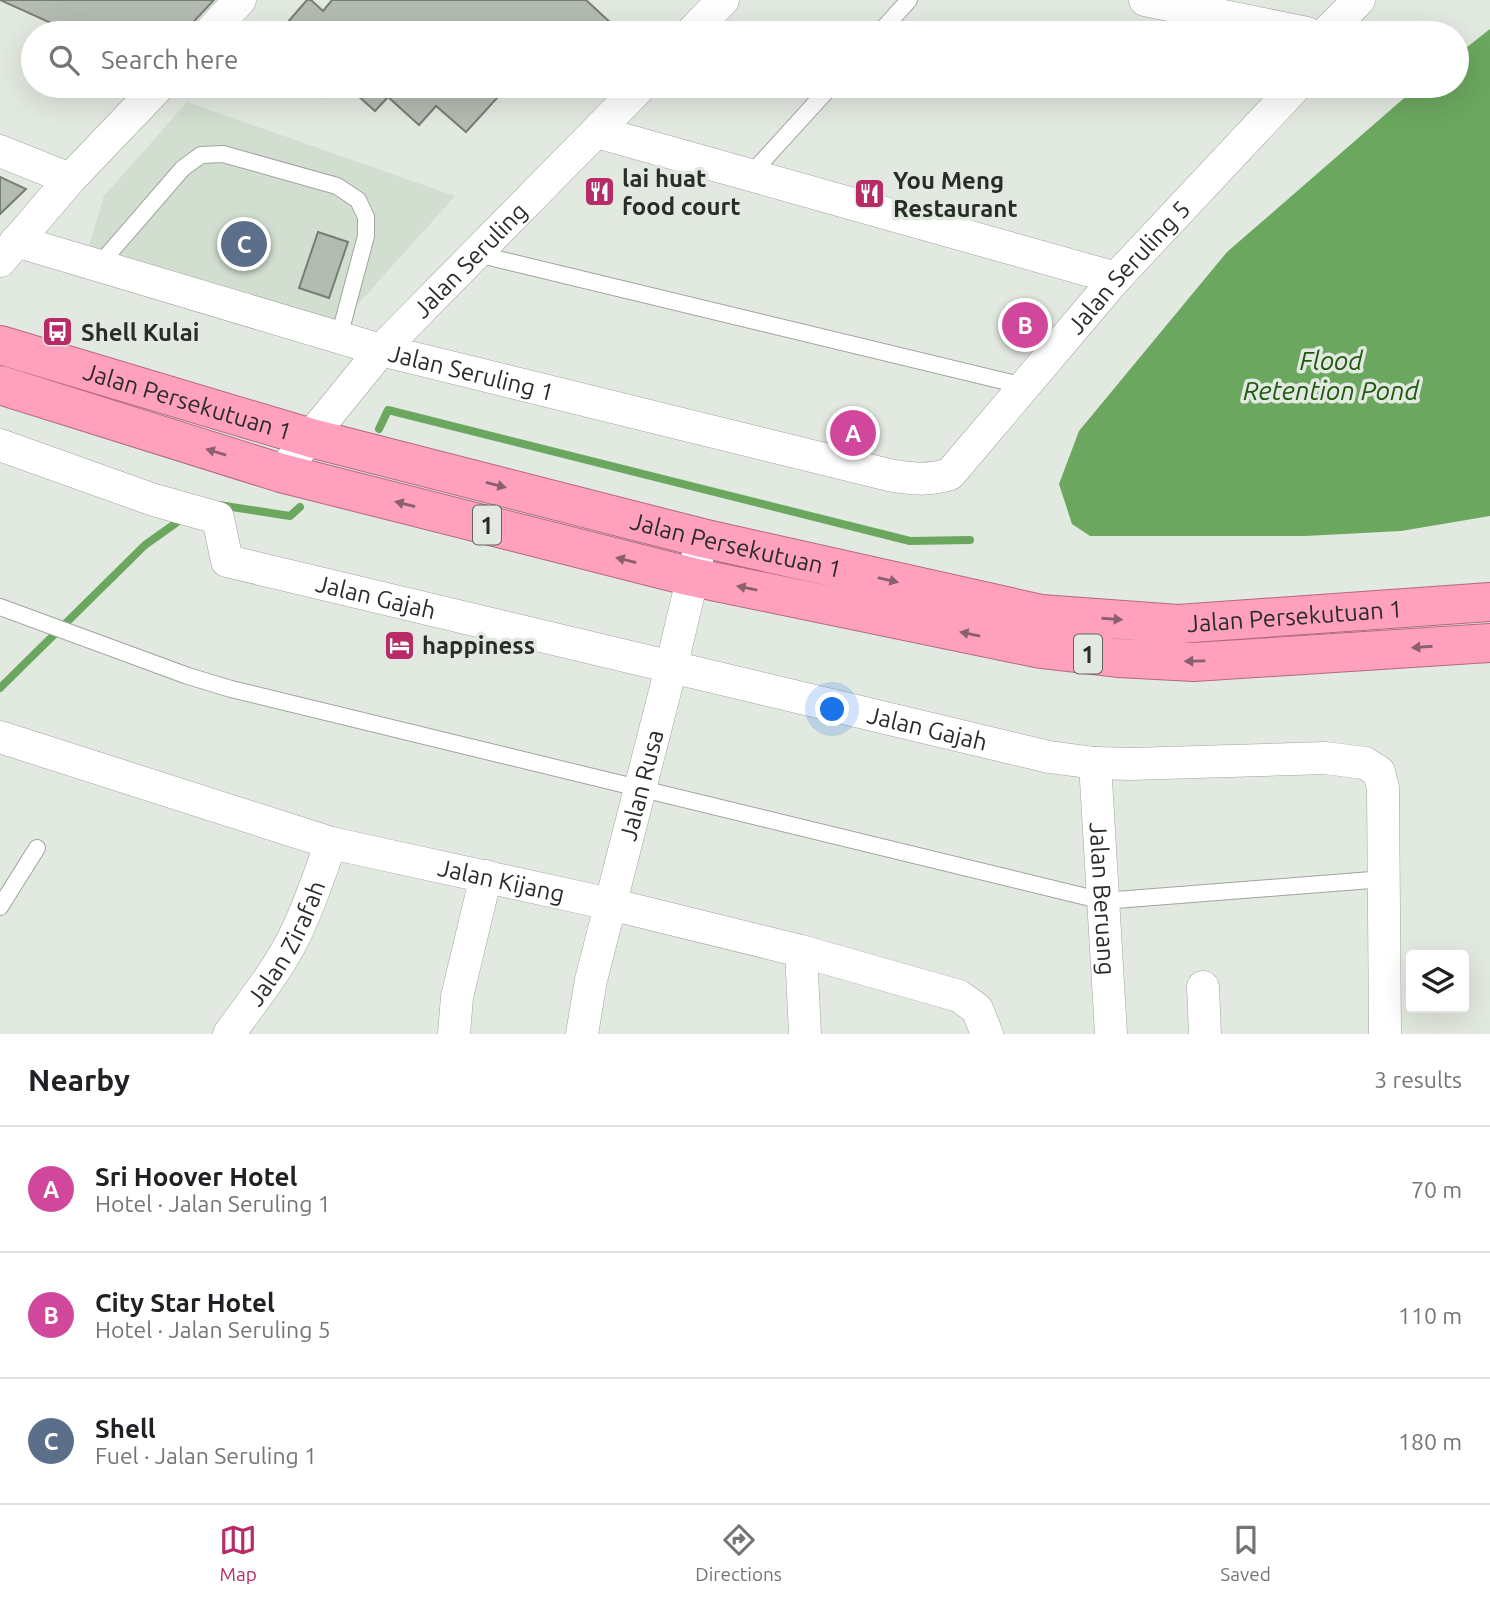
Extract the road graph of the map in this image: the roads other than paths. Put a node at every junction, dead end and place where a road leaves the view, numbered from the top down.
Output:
1 (240, 0) edge
2 (723, 0) edge
3 (909, 0) edge
4 (1145, 0) edge
5 (1359, 0) edge
6 (220, 21) edge
7 (703, 21) edge
8 (890, 21) edge
9 (1248, 21) edge
10 (1338, 21) edge
11 (148, 98) edge
12 (630, 98) edge
13 (820, 98) edge
14 (1285, 98) edge
15 (597, 132) junction
16 (0, 151) edge
17 (750, 175) junction
18 (70, 179) junction
19 (8, 251) edge
20 (477, 254) junction
21 (99, 265) junction
22 (1116, 278) junction
23 (339, 337) junction
24 (0, 345) edge
25 (381, 350) junction
26 (0, 385) edge
27 (1024, 386) junction
28 (311, 438) junction
29 (0, 445) edge
30 (281, 473) junction
31 (934, 479) joint
32 (702, 538) junction
33 (692, 577) junction
34 (1490, 602) edge
35 (3, 608) edge
36 (1490, 643) edge
37 (671, 668) junction
38 (0, 737) edge
39 (1095, 764) junction
40 (640, 788) junction
41 (331, 843) junction
42 (37, 848) dead end
43 (486, 876) junction
44 (1384, 879) junction
45 (1103, 901) junction
46 (610, 904) junction
47 (0, 907) edge
48 (802, 951) junction
49 (1203, 987) dead end
50 (229, 1034) edge
51 (454, 1034) edge
52 (582, 1034) edge
53 (805, 1034) edge
54 (987, 1034) edge
55 (1111, 1034) edge
56 (1205, 1034) edge
57 (1385, 1034) edge

1 - 6 street
2 - 7 street
3 - 8 lane
4 - 9 street
5 - 10 street
11 - 18 street
12 - 15 street, Jalan Seruling
13 - 17 lane
14 - 22 street, Jalan Seruling 5
15 - 17 street
15 - 20 street, Jalan Seruling
16 - 18 street
17 - 22 street
18 - 19 street
19 - 21 street, Jalan Seruling 1
20 - 25 street, Jalan Seruling
20 - 27 lane
21 - 23 street, Jalan Seruling 1
21 - 23 lane
22 - 27 street, Jalan Seruling 5
23 - 25 street, Jalan Seruling 1
24 - 28 highway, Jalan Persekutuan 1 / 1
25 - 28 street, Jalan Seruling
25 - 31 street, Jalan Seruling 1
30 -> 26 highway, Jalan Persekutuan 1 / 1
27 - 31 street, Jalan Seruling 5
28 - 30 street, Jalan Seruling
28 -> 32 highway, Jalan Persekutuan 1 / 1
29 - 37 street, Jalan Gajah
33 -> 30 highway, Jalan Persekutuan 1 / 1
32 - 33 street, Jalan Rusa
32 -> 34 highway, Jalan Persekutuan 1 / 1
36 -> 33 highway, Jalan Persekutuan 1 / 1
33 - 37 street, Jalan Rusa
35 - 40 lane
37 - 39 street, Jalan Gajah
37 - 40 street, Jalan Rusa
38 - 41 street, Jalan Kijang
39 - 44 street, Jalan Gajah
39 - 45 street, Jalan Beruang
40 - 45 lane
40 - 46 street, Jalan Rusa
41 - 43 street, Jalan Kijang
41 - 50 street, Jalan Zirafah
42 - 47 lane
43 - 46 street, Jalan Kijang
43 - 51 street
44 - 45 lane
44 - 57 street, Jalan Gajah
45 - 55 street, Jalan Beruang
46 - 48 street, Jalan Kijang
46 - 52 street, Jalan Rusa
48 - 53 street
48 - 54 street, Jalan Kijang
49 - 56 street

